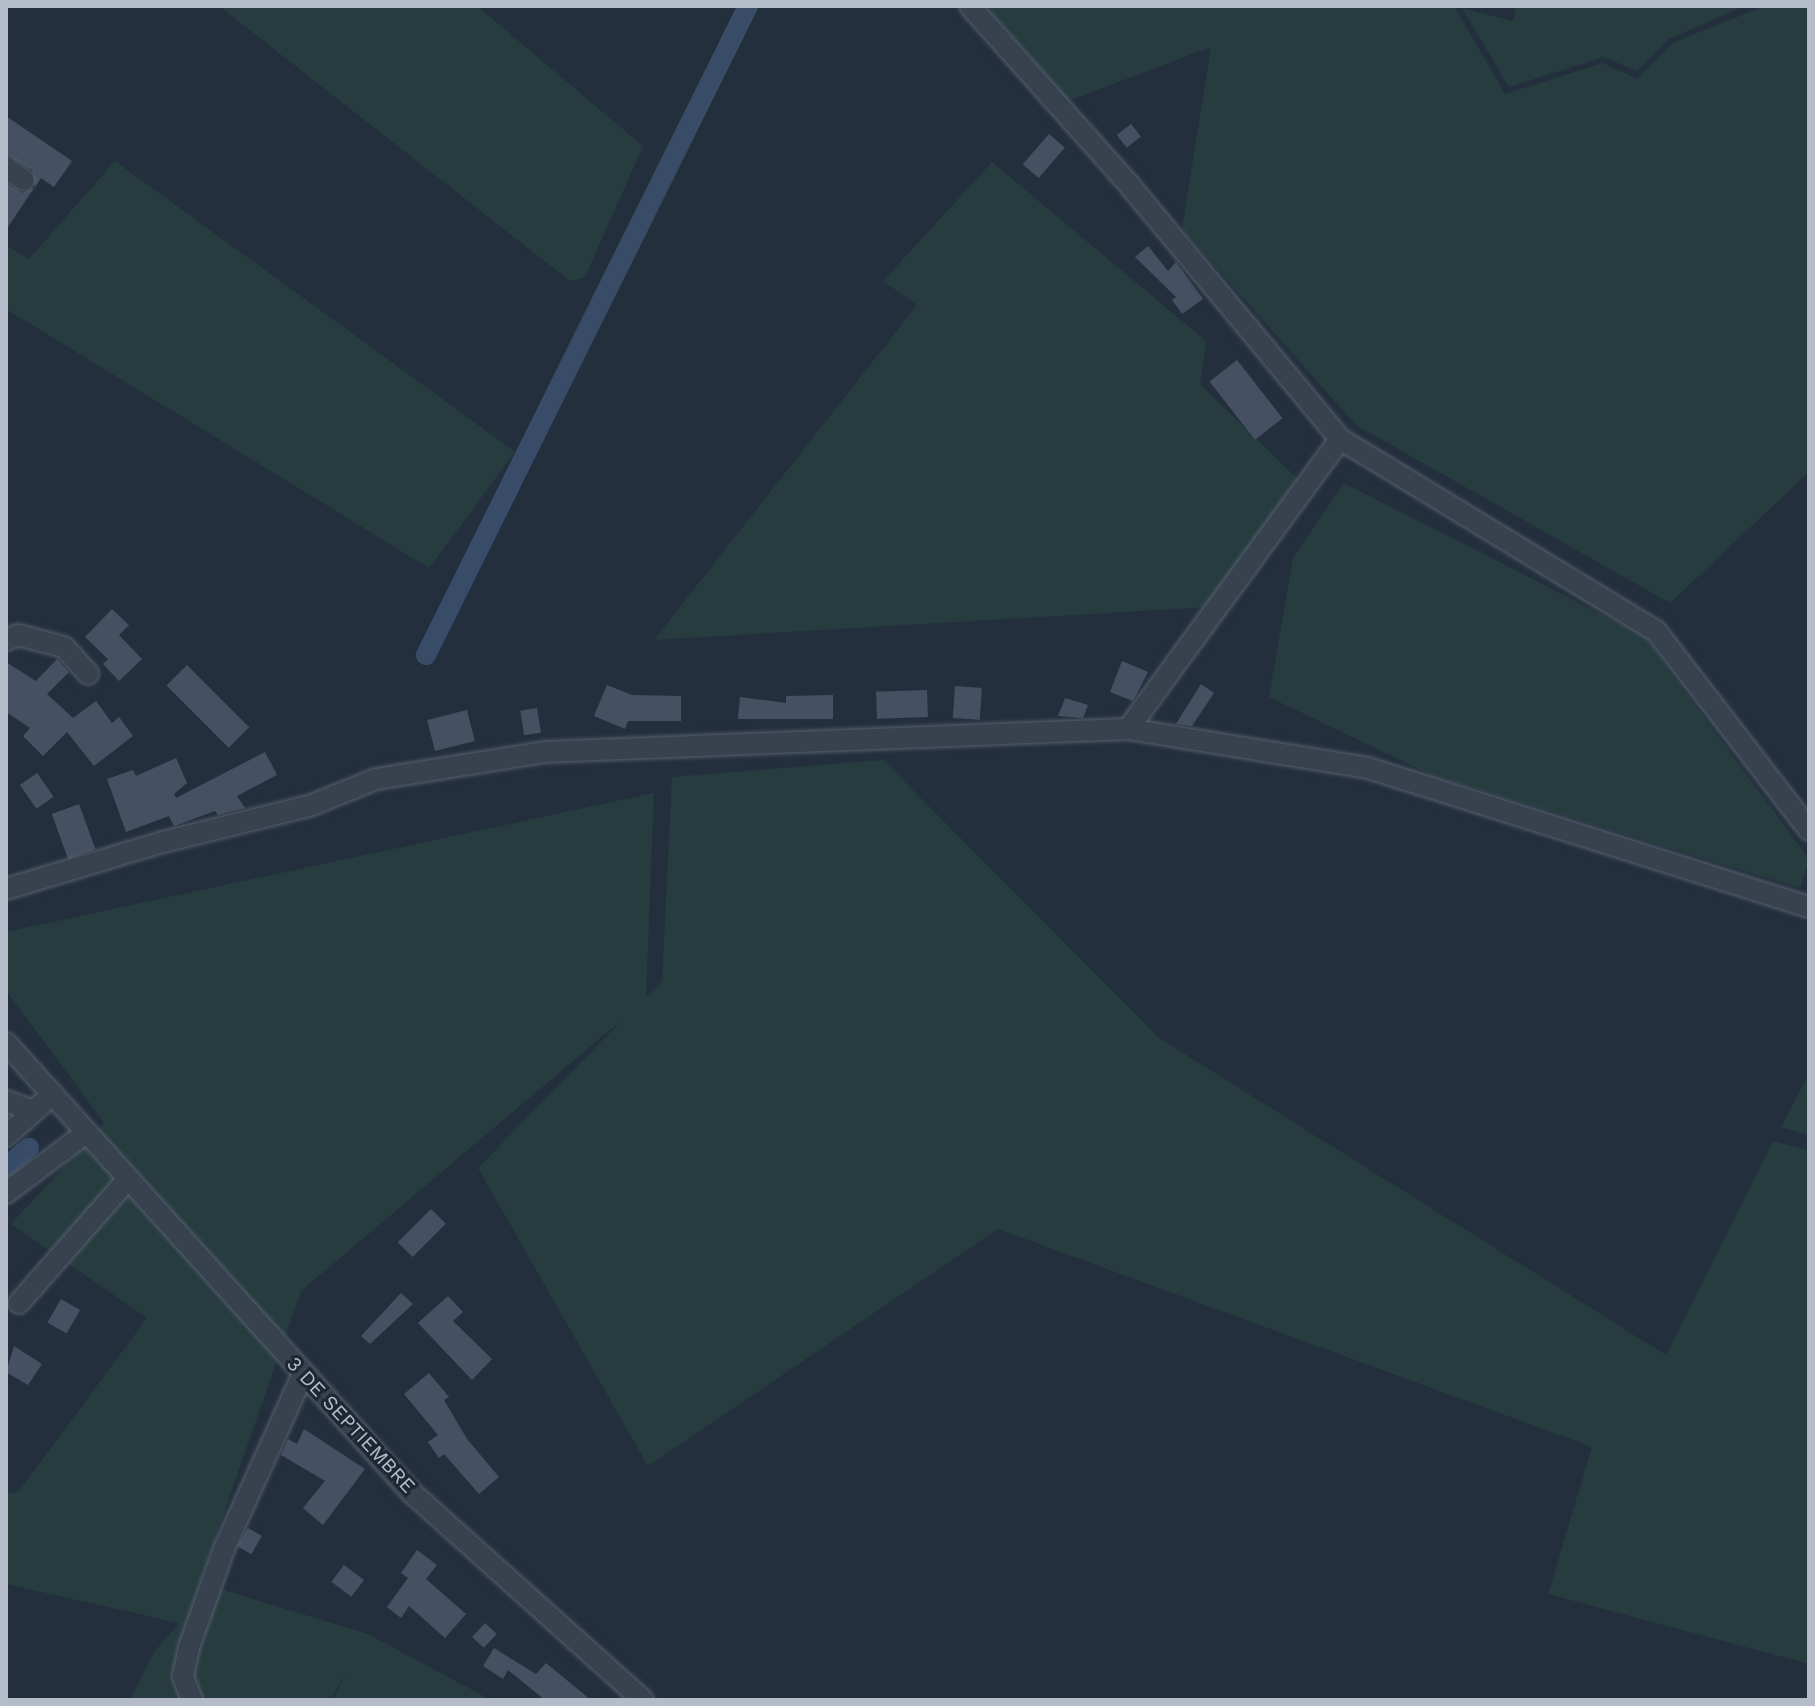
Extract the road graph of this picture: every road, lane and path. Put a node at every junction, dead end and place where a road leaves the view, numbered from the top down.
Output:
1 (970, 6) edge
2 (6, 167) edge
3 (24, 180) dead end
4 (1340, 439) junction
5 (6, 640) edge
6 (88, 674) dead end
7 (1128, 729) junction
8 (1809, 830) edge
9 (6, 889) edge
10 (1809, 907) edge
11 (6, 1043) edge
12 (52, 1095) junction
13 (6, 1101) edge
14 (33, 1111) junction
15 (83, 1130) junction
16 (6, 1136) edge
17 (128, 1179) junction
18 (6, 1193) edge
19 (19, 1303) dead end
20 (303, 1374) junction
21 (192, 1700) edge
22 (643, 1700) edge

1 - 4 street
2 - 3 street
4 - 7 street
4 - 8 street
5 - 6 street
7 - 9 street
7 - 10 street
11 - 12 street, 3 DE SEPTIEMBRE
12 - 14 street
12 - 15 street, 3 DE SEPTIEMBRE
13 - 14 street
14 - 16 street
15 - 17 street, 3 DE SEPTIEMBRE
15 - 18 street
17 - 19 street
17 - 20 street, 3 DE SEPTIEMBRE
20 - 21 street
20 - 22 street, 3 DE SEPTIEMBRE

